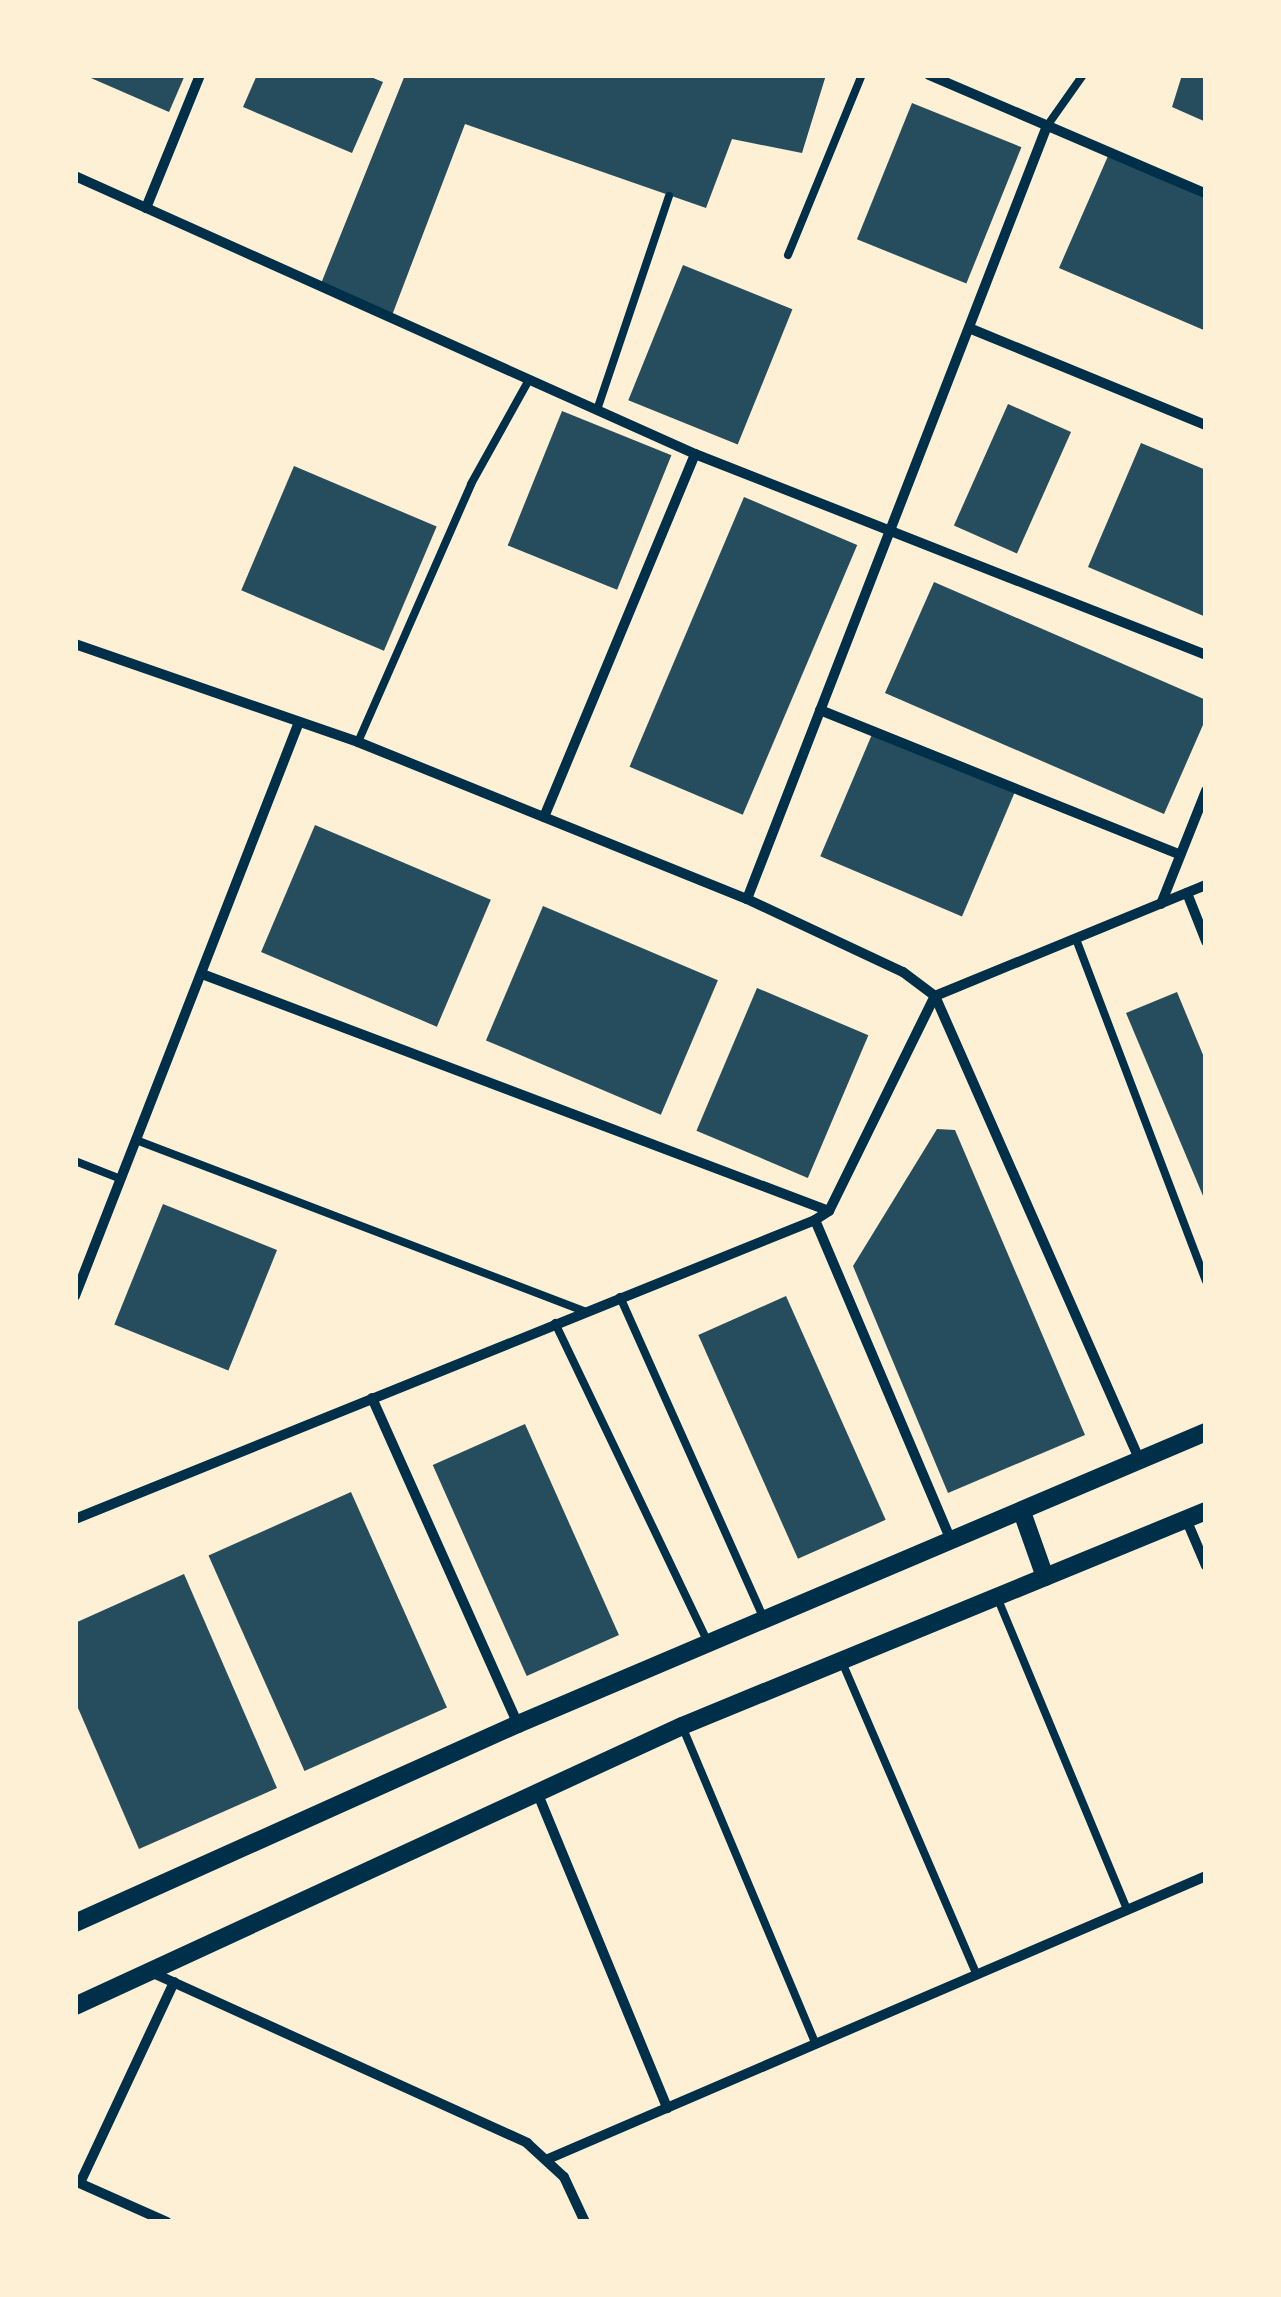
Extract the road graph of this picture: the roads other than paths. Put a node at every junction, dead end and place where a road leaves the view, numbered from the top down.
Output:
1 (200, 75) edge
2 (862, 75) edge
3 (929, 75) edge
4 (1083, 75) edge
5 (1047, 126) junction
6 (75, 176) edge
7 (1206, 194) edge
8 (669, 196) dead end
9 (146, 208) junction
10 (788, 255) dead end
11 (969, 328) junction
12 (529, 380) junction
13 (596, 410) junction
14 (1206, 424) edge
15 (696, 454) junction
16 (889, 533) junction
17 (75, 644) edge
18 (1206, 655) edge
19 (820, 710) junction
20 (299, 722) junction
21 (358, 742) junction
22 (1206, 791) edge
23 (544, 817) junction
24 (1180, 855) junction
25 (1206, 885) edge
26 (1187, 893) junction
27 (747, 899) junction
28 (1161, 904) junction
29 (1076, 939) junction
30 (1206, 941) edge
31 (202, 974) junction
32 (935, 996) junction
33 (136, 1140) junction
34 (75, 1161) edge
35 (121, 1180) junction
36 (829, 1211) junction
37 (816, 1220) junction
38 (1206, 1281) edge
39 (75, 1296) edge
40 (620, 1297) junction
41 (584, 1311) junction
42 (555, 1323) junction
43 (372, 1398) junction
44 (1206, 1432) edge
45 (1140, 1461) junction
46 (1206, 1510) edge
47 (1022, 1512) junction
48 (75, 1518) edge
49 (1186, 1519) junction
50 (952, 1542) junction
51 (1206, 1566) edge
52 (1045, 1576) junction
53 (996, 1597) junction
54 (765, 1621) junction
55 (708, 1642) junction
56 (842, 1662) junction
57 (518, 1724) junction
58 (682, 1726) junction
59 (537, 1792) junction
60 (1206, 1876) edge
61 (1127, 1910) junction
62 (75, 1922) edge
63 (153, 1973) junction
64 (977, 1975) junction
65 (174, 1982) junction
66 (75, 2006) edge
67 (816, 2044) junction
68 (667, 2108) junction
69 (548, 2158) junction
70 (78, 2182) edge
71 (167, 2222) edge
72 (584, 2222) edge

1 - 9 street
2 - 10 lane
3 - 5 street
4 - 5 lane
5 - 7 street
5 - 11 street
6 - 9 street
8 - 13 lane
9 - 12 street
11 - 14 street
11 - 16 street
12 - 13 street
12 - 21 lane
13 - 15 street
15 - 16 street
15 - 23 street
16 - 18 street
16 - 19 street
17 - 20 street
19 - 24 street
19 - 27 street
20 - 21 street
20 - 31 street
21 - 23 street
22 - 24 street
23 - 27 street
24 - 28 street
25 - 26 street
26 - 28 street
26 - 30 street
27 - 32 street
28 - 29 street
29 - 32 street
29 - 38 lane
31 - 33 street
31 - 36 street
32 - 36 street
32 - 45 street
33 - 35 street
33 - 41 lane
34 - 35 lane
35 - 39 street
36 - 37 street
37 - 40 street
37 - 50 street
40 - 41 street
40 - 54 lane
41 - 42 street
42 - 43 street
42 - 55 lane
43 - 48 street
43 - 57 street
44 - 45 street
45 - 47 street
46 - 49 street
47 - 50 street
47 - 52 street
49 - 51 street
49 - 52 street
50 - 54 street
52 - 53 street
53 - 56 street
53 - 61 lane
54 - 55 street
55 - 57 street
56 - 58 street
56 - 64 lane
57 - 62 street
58 - 59 street
58 - 67 lane
59 - 63 street
59 - 68 street
60 - 61 street
61 - 64 street
63 - 65 street
63 - 66 street
64 - 67 street
65 - 69 street
65 - 70 street
67 - 68 street
68 - 69 street
69 - 72 street
70 - 71 street

